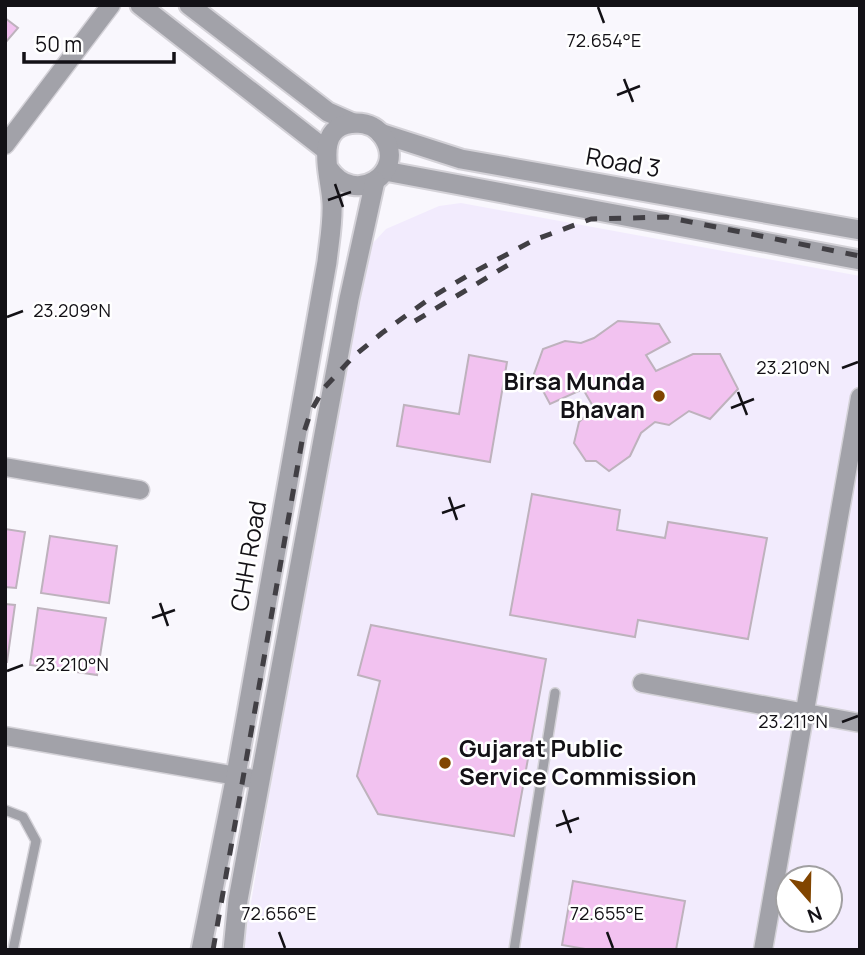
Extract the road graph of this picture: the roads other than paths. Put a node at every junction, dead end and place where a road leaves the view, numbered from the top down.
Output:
1 (111, 5) edge
2 (140, 5) edge
3 (189, 5) edge
4 (353, 123) junction
5 (380, 133) junction
6 (5, 145) edge
7 (327, 160) junction
8 (380, 176) junction
9 (606, 185) junction
10 (601, 211) junction
11 (860, 230) edge
12 (860, 260) edge
13 (860, 397) edge
14 (5, 467) edge
15 (140, 490) dead end
16 (642, 683) dead end
17 (555, 693) dead end
18 (805, 713) junction
19 (860, 723) edge
20 (5, 736) edge
21 (236, 775) junction
22 (260, 780) junction
23 (5, 810) edge
24 (13, 950) edge
25 (201, 950) edge
26 (233, 950) edge
27 (514, 950) edge
28 (763, 950) edge

1 - 6 street
2 - 7 street
3 - 4 street
4 - 5 street
4 - 7 street
5 - 8 street
5 - 9 street, Road 3
7 - 8 street
7 - 21 street, CHH Road
8 - 10 street, Road 3
8 - 22 street
9 - 10 street
9 - 11 street, Road 3
10 - 12 street, Road 3
13 - 18 street
14 - 15 street
16 - 18 street
17 - 27 lane
18 - 19 street
18 - 28 street
20 - 21 street
21 - 22 street
21 - 25 street, CHH Road
22 - 26 street
23 - 24 lane

